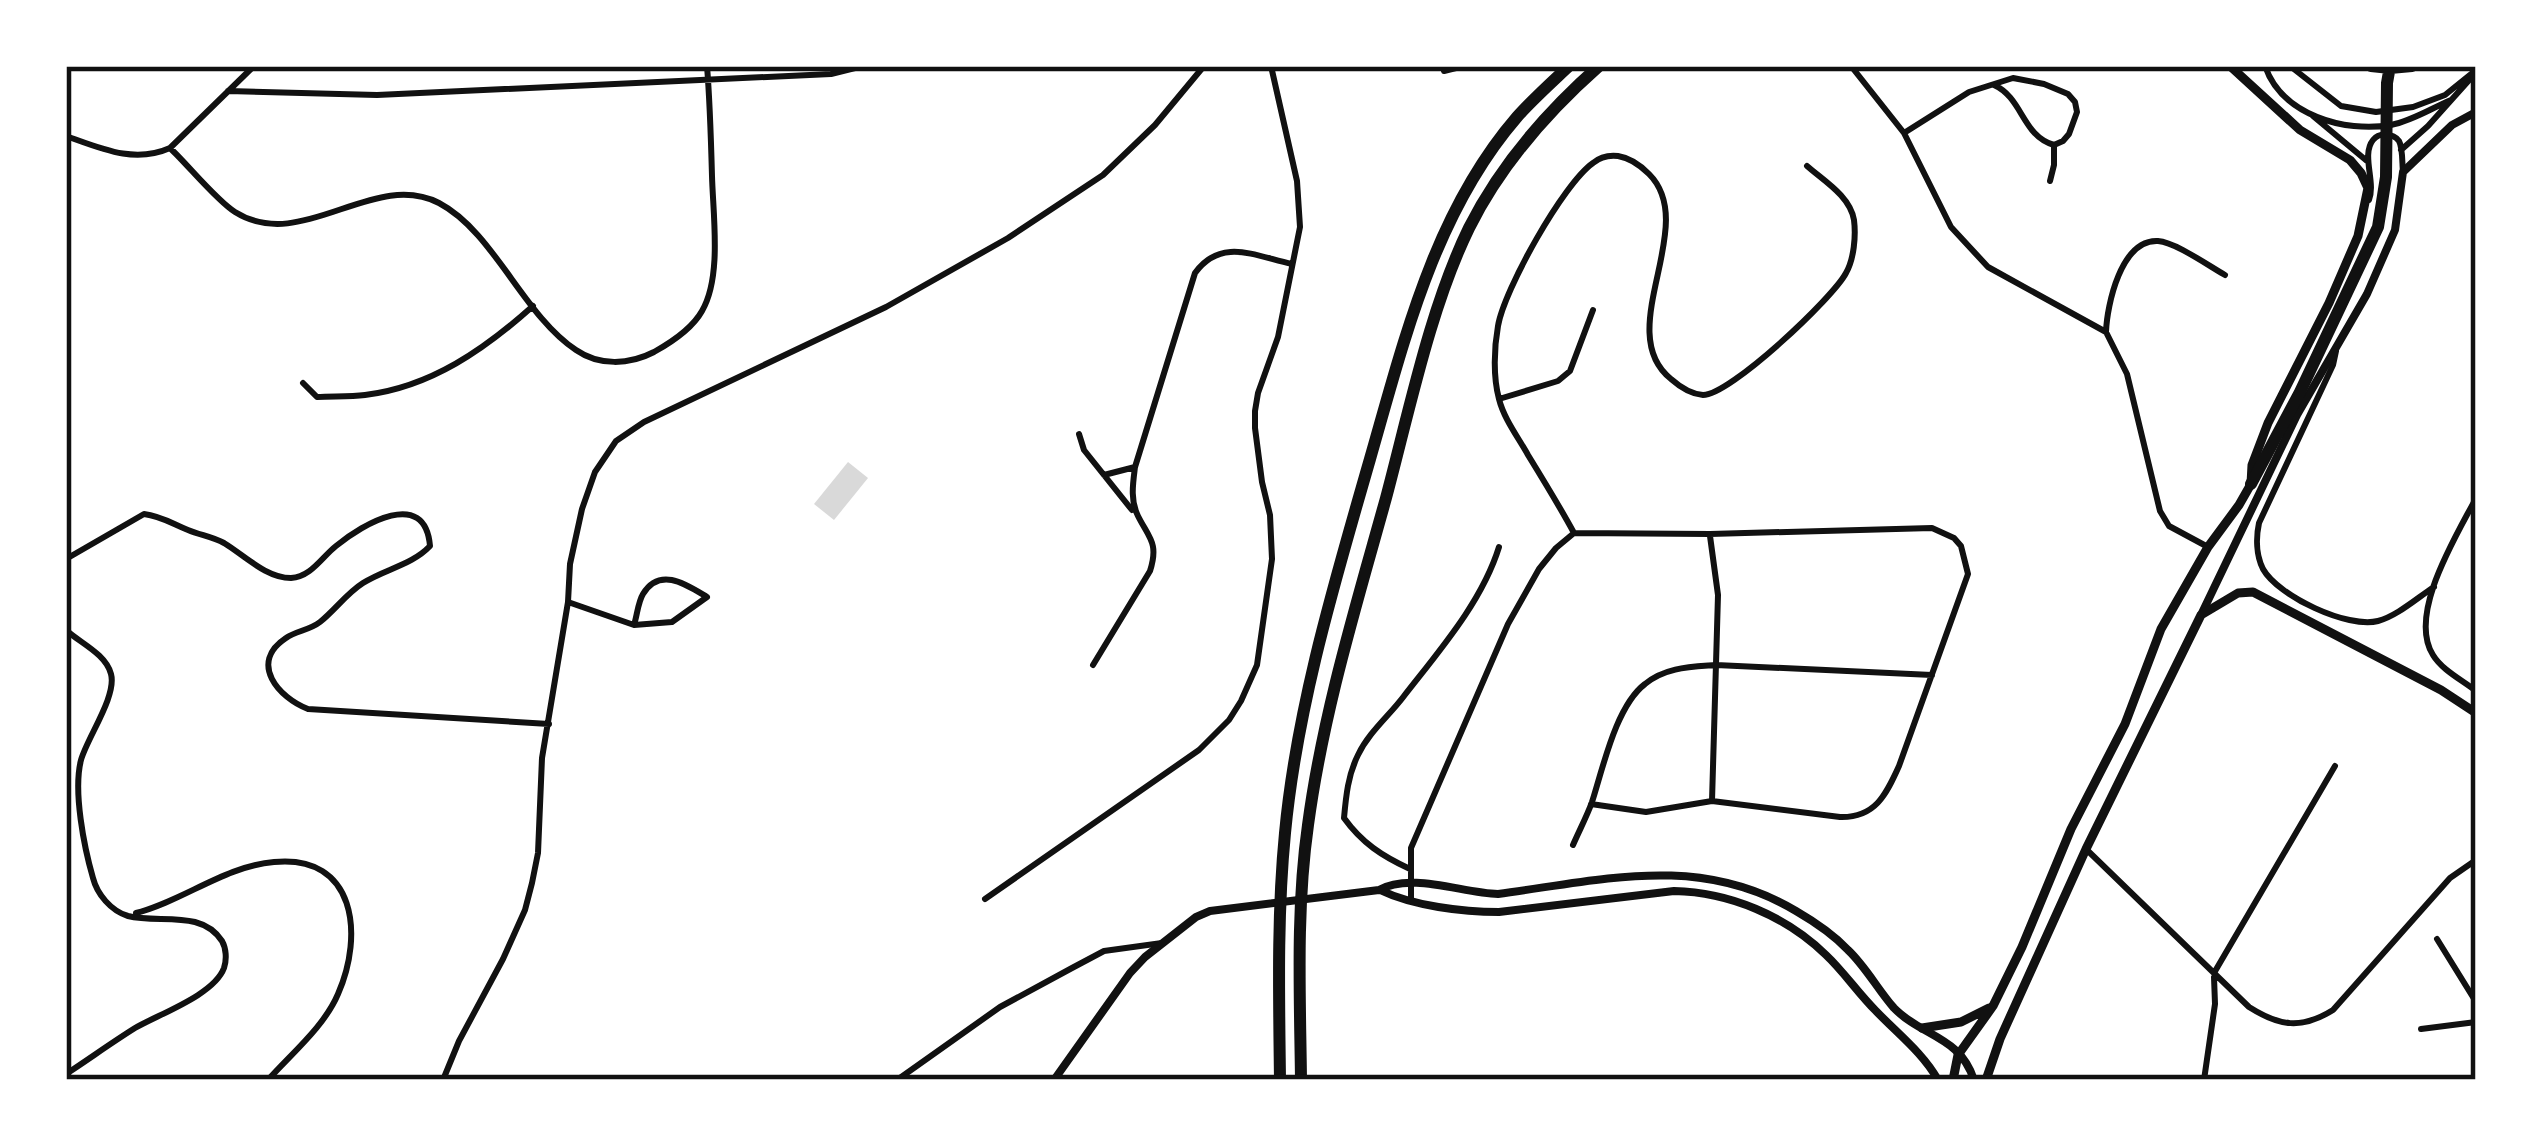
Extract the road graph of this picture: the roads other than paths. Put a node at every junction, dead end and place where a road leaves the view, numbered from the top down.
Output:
1 (254, 66) edge
2 (707, 66) edge
3 (863, 66) edge
4 (1204, 66) edge
5 (1271, 66) edge
6 (1464, 66) edge
7 (1569, 66) edge
8 (1668, 66) edge
9 (1692, 66) edge
10 (1851, 66) edge
11 (2230, 66) edge
12 (2265, 66) edge
13 (2290, 66) edge
14 (2390, 66) edge
15 (2412, 66) edge
16 (2374, 67) edge
17 (1597, 68) edge
18 (2476, 70) edge
19 (1444, 71) dead end
20 (709, 80) junction
21 (1994, 86) junction
22 (228, 91) junction
23 (2451, 100) junction
24 (2476, 112) edge
25 (2310, 113) junction
26 (1904, 133) junction
27 (66, 136) edge
28 (2054, 145) junction
29 (170, 148) junction
30 (2401, 150) junction
31 (2369, 163) junction
32 (1808, 166) dead end
33 (2403, 172) junction
34 (2050, 181) dead end
35 (2362, 215) junction
36 (1292, 264) junction
37 (2225, 274) dead end
38 (533, 306) junction
39 (1593, 310) dead end
40 (2106, 332) junction
41 (2336, 351) junction
42 (303, 383) dead end
43 (1499, 399) junction
44 (1079, 434) dead end
45 (1135, 467) junction
46 (1103, 475) junction
47 (2251, 484) junction
48 (2476, 498) edge
49 (1138, 518) junction
50 (1574, 533) junction
51 (1710, 534) junction
52 (1499, 547) dead end
53 (2208, 547) junction
54 (66, 559) edge
55 (2434, 587) junction
56 (568, 602) junction
57 (2201, 615) junction
58 (634, 625) junction
59 (66, 630) edge
60 (1094, 665) dead end
61 (1716, 665) junction
62 (1932, 675) junction
63 (2476, 691) edge
64 (2476, 713) edge
65 (549, 724) junction
66 (2335, 766) dead end
67 (1712, 801) junction
68 (1591, 804) junction
69 (1573, 845) dead end
70 (2086, 849) junction
71 (2476, 860) edge
72 (1410, 869) junction
73 (1412, 881) junction
74 (1379, 890) junction
75 (985, 899) dead end
76 (1411, 899) junction
77 (127, 916) junction
78 (2437, 939) dead end
79 (1162, 943) junction
80 (2214, 974) junction
81 (2476, 1002) edge
82 (1993, 1006) junction
83 (2476, 1022) edge
84 (1922, 1028) junction
85 (2421, 1028) dead end
86 (1958, 1055) junction
87 (66, 1074) edge
88 (268, 1080) edge
89 (443, 1080) edge
90 (897, 1080) edge
91 (1054, 1080) edge
92 (1280, 1080) edge
93 (1301, 1080) edge
94 (1939, 1080) edge
95 (1953, 1080) edge
96 (1974, 1080) edge
97 (1986, 1080) edge
98 (2204, 1080) edge

1 - 22 street
2 - 20 street
3 - 20 street
4 - 56 street
5 - 36 street
6 - 19 street
7 - 92 highway
8 - 9 street
10 - 26 street
11 - 35 main road
12 - 25 street
13 - 18 street
14 - 47 highway
15 - 16 highway
17 - 93 highway
18 - 23 street
20 - 22 street
20 - 38 street
21 - 26 street
21 - 28 street
21 - 28 street
22 - 29 street
23 - 25 street
23 - 30 street
24 - 33 street
25 - 31 street
26 - 40 street
27 - 29 street
28 - 34 street
29 - 38 street
30 - 31 street
30 - 33 street
31 - 35 street
32 - 43 street
33 - 41 street
35 - 47 main road
36 - 45 street
36 - 75 street
37 - 40 street
38 - 42 street
39 - 43 street
40 - 53 street
41 - 55 street
41 - 57 street
43 - 50 street
44 - 46 street
45 - 46 street
45 - 49 street
46 - 49 street
47 - 53 main road
48 - 55 street
49 - 60 street
50 - 51 street
50 - 72 street
51 - 61 street
51 - 62 street
52 - 72 street
53 - 82 main road
54 - 65 street
55 - 63 street
56 - 58 street
56 - 65 street
57 - 64 main road
57 - 70 main road
58 - 58 street
59 - 77 street
61 - 62 street
61 - 67 street
61 - 68 street
62 - 67 street
65 - 89 street
66 - 80 street
67 - 68 street
68 - 69 street
70 - 80 street
70 - 97 main road
71 - 80 street
72 - 73 street
73 - 74 street
73 - 76 street
73 - 84 street
74 - 76 street
74 - 79 street
76 - 94 street
77 - 87 street
77 - 88 street
78 - 81 street
79 - 90 street
79 - 91 street
80 - 98 street
82 - 84 main road
82 - 86 main road
83 - 85 street
84 - 86 street
86 - 95 main road
86 - 96 street

